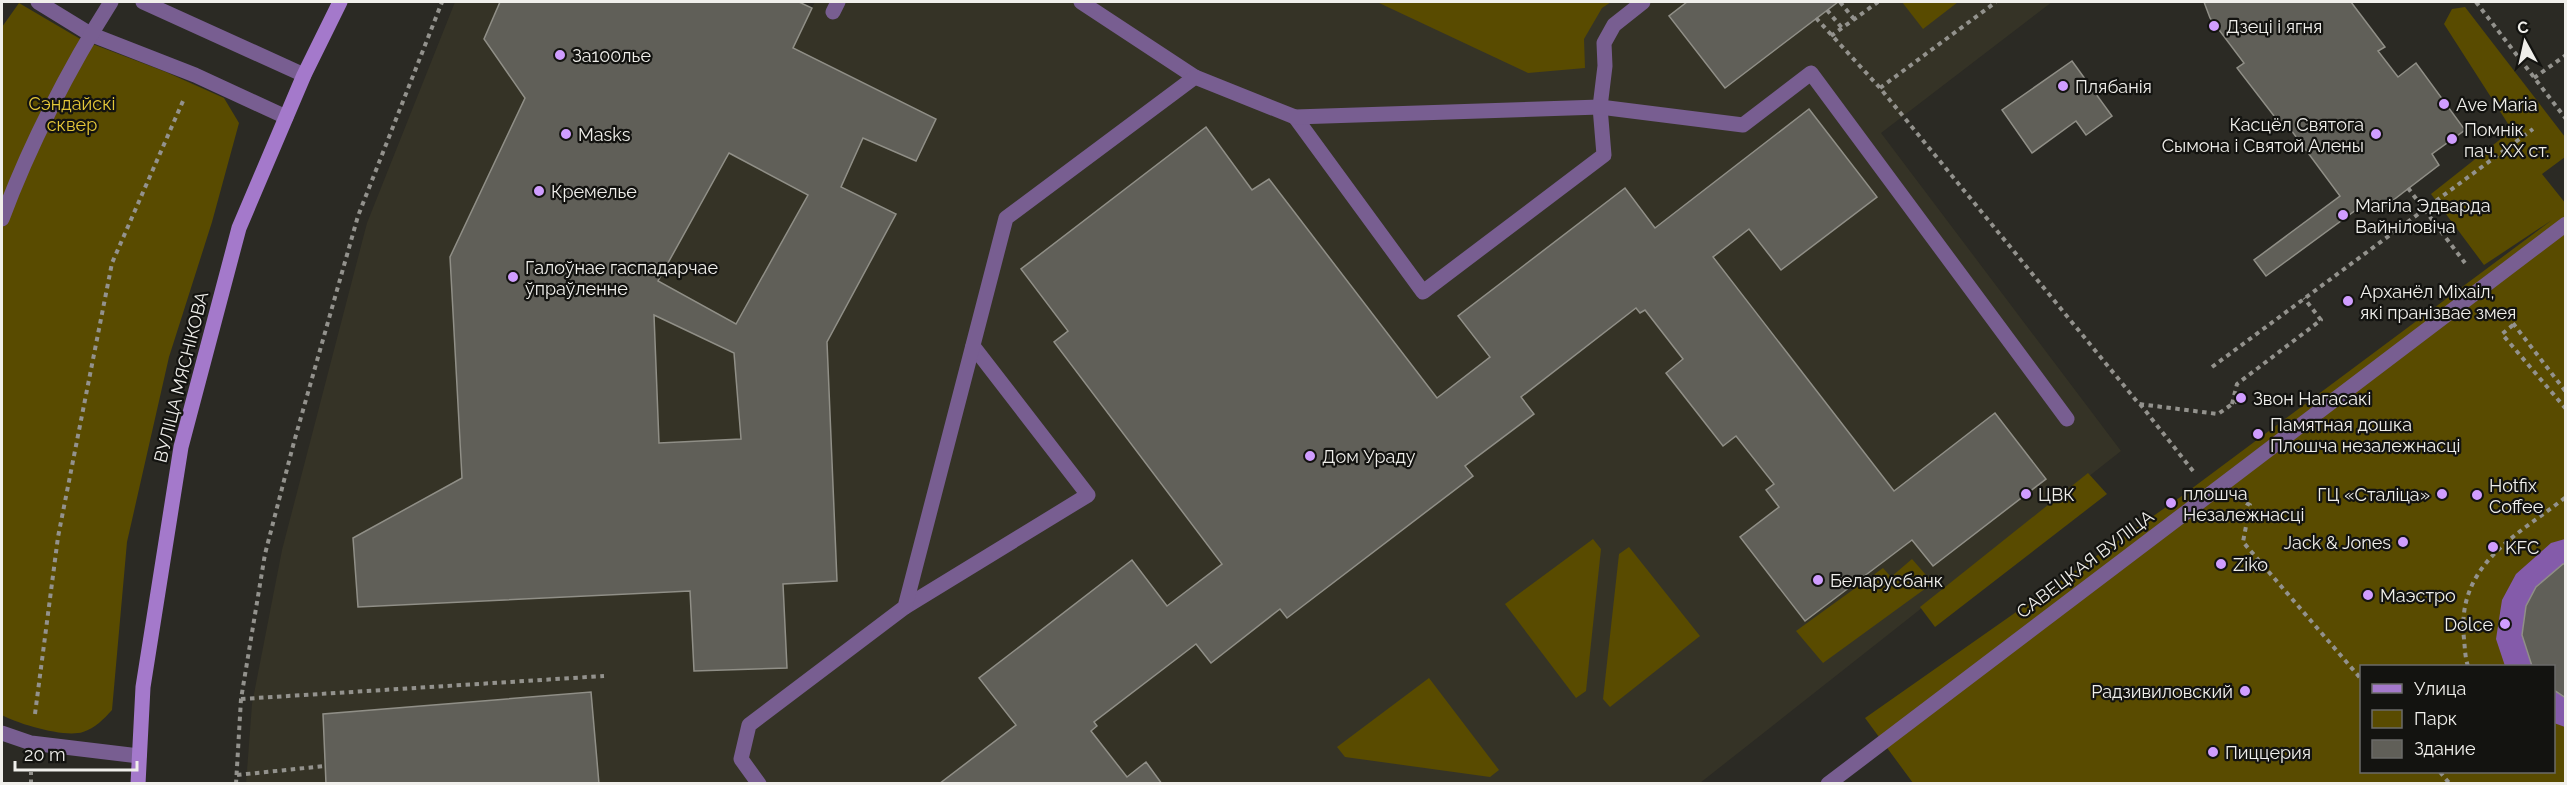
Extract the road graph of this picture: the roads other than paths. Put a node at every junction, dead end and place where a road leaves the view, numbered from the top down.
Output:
1 (38, 2) edge
2 (111, 2) edge
3 (143, 2) edge
4 (340, 2) edge
5 (1081, 2) edge
6 (1643, 2) edge
7 (90, 34) junction
8 (304, 75) junction
9 (1196, 77) junction
10 (1600, 107) junction
11 (286, 117) junction
12 (1295, 117) junction
13 (2, 219) edge
14 (2565, 224) edge
15 (973, 346) junction
16 (2067, 418) dead end
17 (905, 607) junction
18 (2, 733) edge
19 (140, 756) junction
20 (138, 783) edge
21 (759, 783) edge
22 (1828, 783) edge

1 - 7 street
2 - 7 street
3 - 8 street
4 - 8 main road, ВУЛІЦА МЯСНІКОВА
5 - 9 street
6 - 10 street
7 - 11 street
7 - 13 street
8 - 11 main road, ВУЛІЦА МЯСНІКОВА
9 - 12 street
9 - 15 street
10 - 12 street
10 - 12 street
10 - 16 street
11 - 19 main road, ВУЛІЦА МЯСНІКОВА
14 - 22 street, САВЕЦКАЯ ВУЛІЦА
15 - 17 street
15 - 17 street
17 - 21 street
18 - 19 street
19 - 20 main road, ВУЛІЦА МЯСНІКОВА

